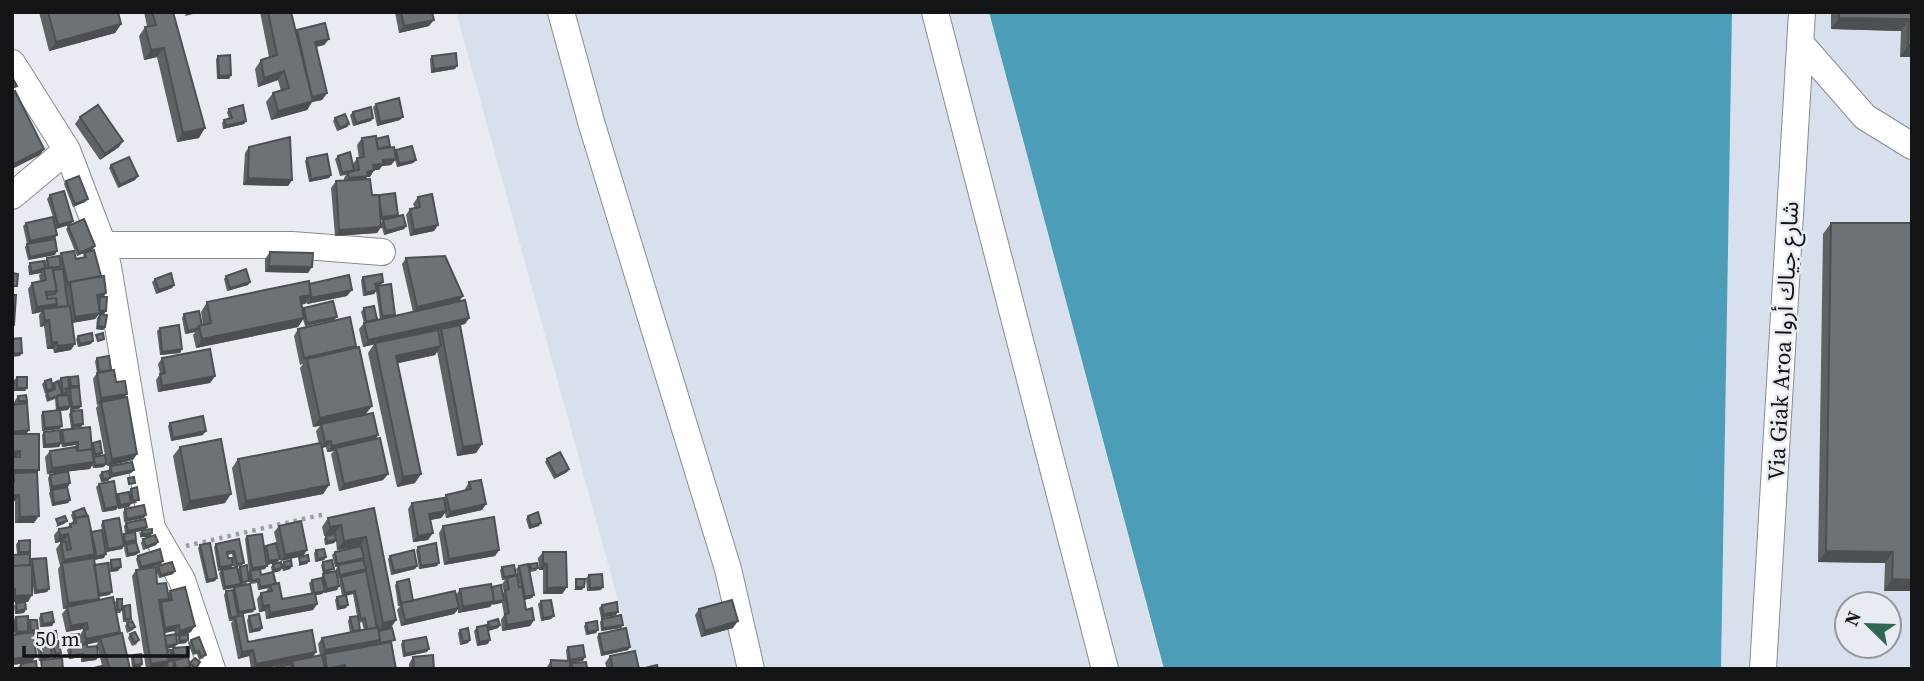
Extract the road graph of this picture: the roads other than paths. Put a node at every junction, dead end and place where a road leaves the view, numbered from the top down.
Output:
1 (561, 12) edge
2 (934, 12) edge
3 (1802, 12) edge
4 (1801, 44) junction
5 (12, 63) edge
6 (1912, 146) edge
7 (67, 150) junction
8 (12, 196) edge
9 (103, 244) junction
10 (382, 252) dead end
11 (212, 669) edge
12 (751, 669) edge
13 (1105, 669) edge
14 (1763, 669) edge

1 - 12 street
2 - 13 street
3 - 4 street, Via Giak Aroa شارع جياك أروا
4 - 6 street
4 - 14 street, Via Giak Aroa شارع جياك أروا
5 - 7 street
7 - 8 street
7 - 9 street
9 - 10 street
9 - 11 street

